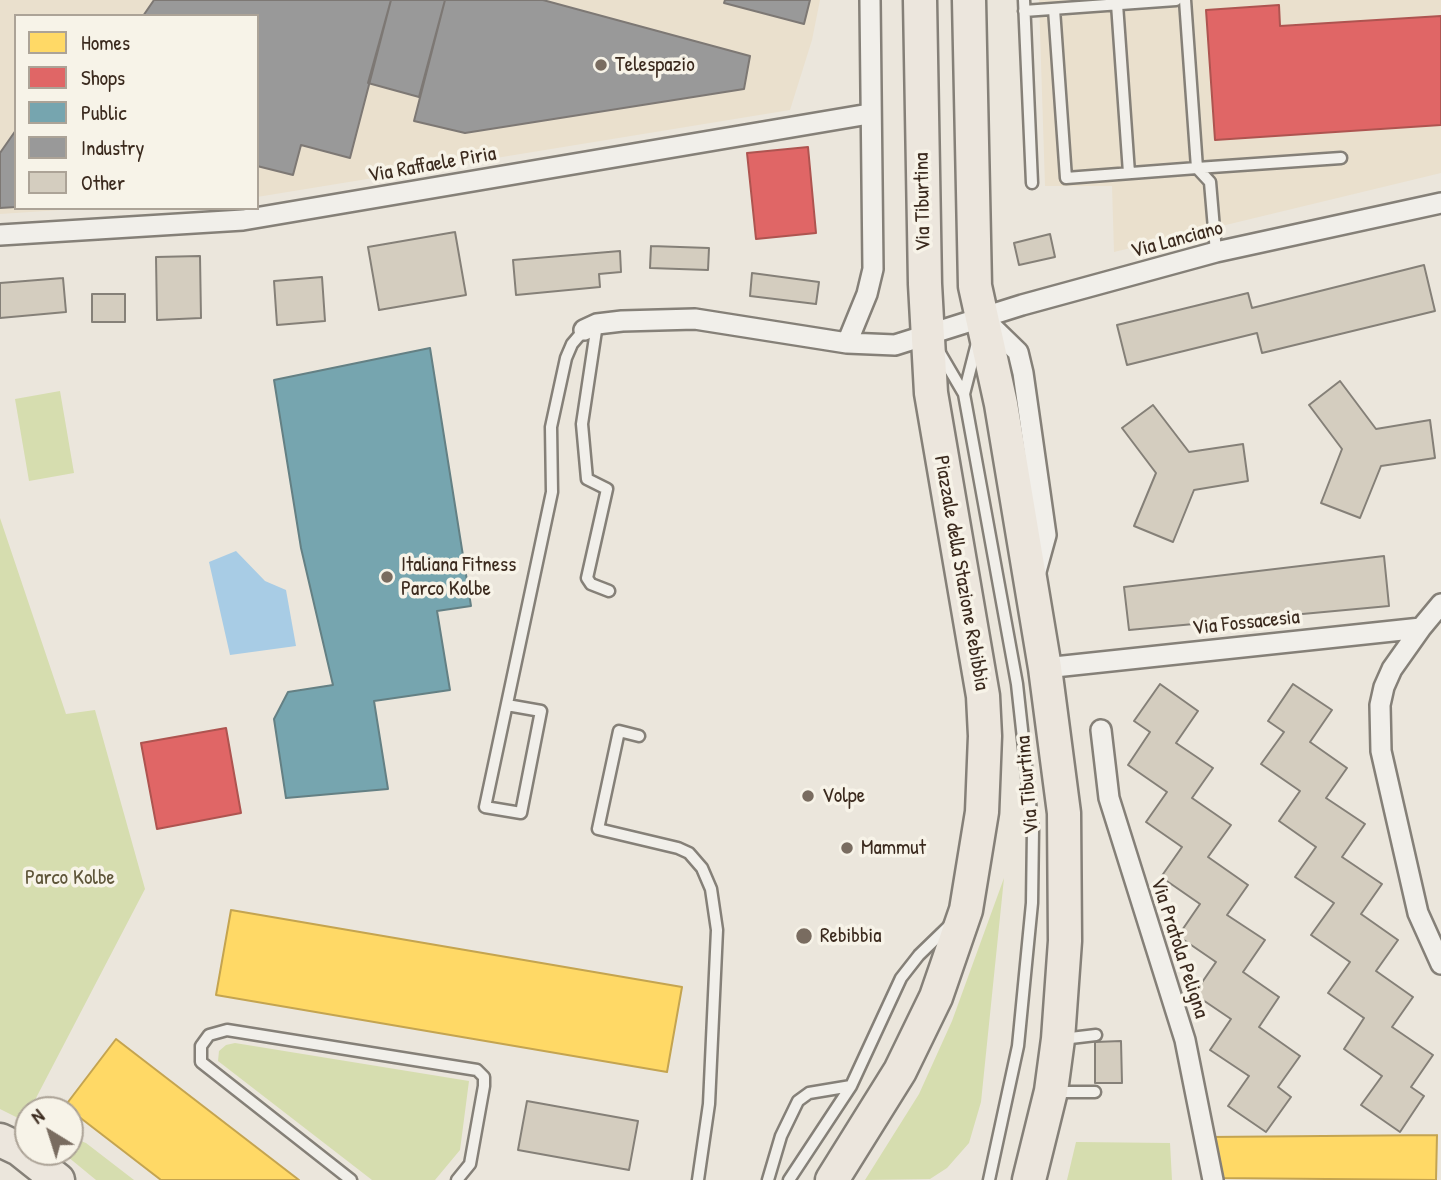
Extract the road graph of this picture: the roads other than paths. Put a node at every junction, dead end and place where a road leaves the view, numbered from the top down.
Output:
1 (870, 0) edge
2 (920, 0) edge
3 (969, 0) edge
4 (1176, 0) edge
5 (1185, 0) edge
6 (1117, 4) junction
7 (1024, 6) edge
8 (1054, 9) junction
9 (869, 114) junction
10 (1341, 158) dead end
11 (1197, 168) junction
12 (1129, 173) junction
13 (1031, 183) dead end
14 (1441, 203) edge
15 (0, 235) edge
16 (1216, 252) junction
17 (983, 318) junction
18 (591, 327) junction
19 (929, 335) junction
20 (846, 344) junction
21 (964, 394) junction
22 (609, 591) dead end
23 (1441, 604) edge
24 (1421, 628) junction
25 (1045, 668) junction
26 (507, 705) junction
27 (1101, 730) dead end
28 (639, 736) dead end
29 (966, 910) junction
30 (1441, 964) edge
31 (1096, 1035) dead end
32 (1058, 1039) junction
33 (851, 1086) junction
34 (1051, 1091) junction
35 (1095, 1092) dead end
36 (0, 1140) edge
37 (987, 1179) edge
38 (58, 1180) edge
39 (351, 1180) edge
40 (457, 1180) edge
41 (698, 1180) edge
42 (768, 1180) edge
43 (789, 1180) edge
44 (832, 1180) edge
45 (1029, 1180) edge
46 (1213, 1180) edge

1 - 9 street
2 - 19 main road, Via Tiburtina
3 - 17 main road, Via Tiburtina
4 - 6 lane
5 - 11 lane
6 - 8 lane
6 - 12 lane
7 - 8 lane
7 - 13 lane
8 - 12 lane
9 - 15 street, Via Raffaele Piria
9 - 20 street
10 - 11 lane
11 - 12 lane
11 - 16 lane
14 - 16 street, Via Lanciano
16 - 17 street, Via Lanciano
17 - 19 street, Via Lanciano
17 - 21 lane, Via Tiburtina
17 - 25 main road, Via Tiburtina
18 - 20 street, Via Lanciano
18 - 22 lane
18 - 26 lane
19 - 20 street, Via Lanciano
19 - 21 lane, Via Tiburtina
19 - 29 main road, Piazzale della Stazione Rebibbia
21 - 37 lane, Via Tiburtina
23 - 24 street
24 - 25 street, Via Fossacesia
24 - 30 street
25 - 32 main road, Via Tiburtina
26 - 26 lane
27 - 46 street, Via Pratola Peligna
28 - 41 lane
29 - 33 lane
29 - 44 main road, Piazzale della Stazione Rebibbia
31 - 32 lane
32 - 34 main road, Via Tiburtina
33 - 42 lane
33 - 43 lane
34 - 35 lane
34 - 45 main road, Via Tiburtina
36 - 38 main road
39 - 40 lane

